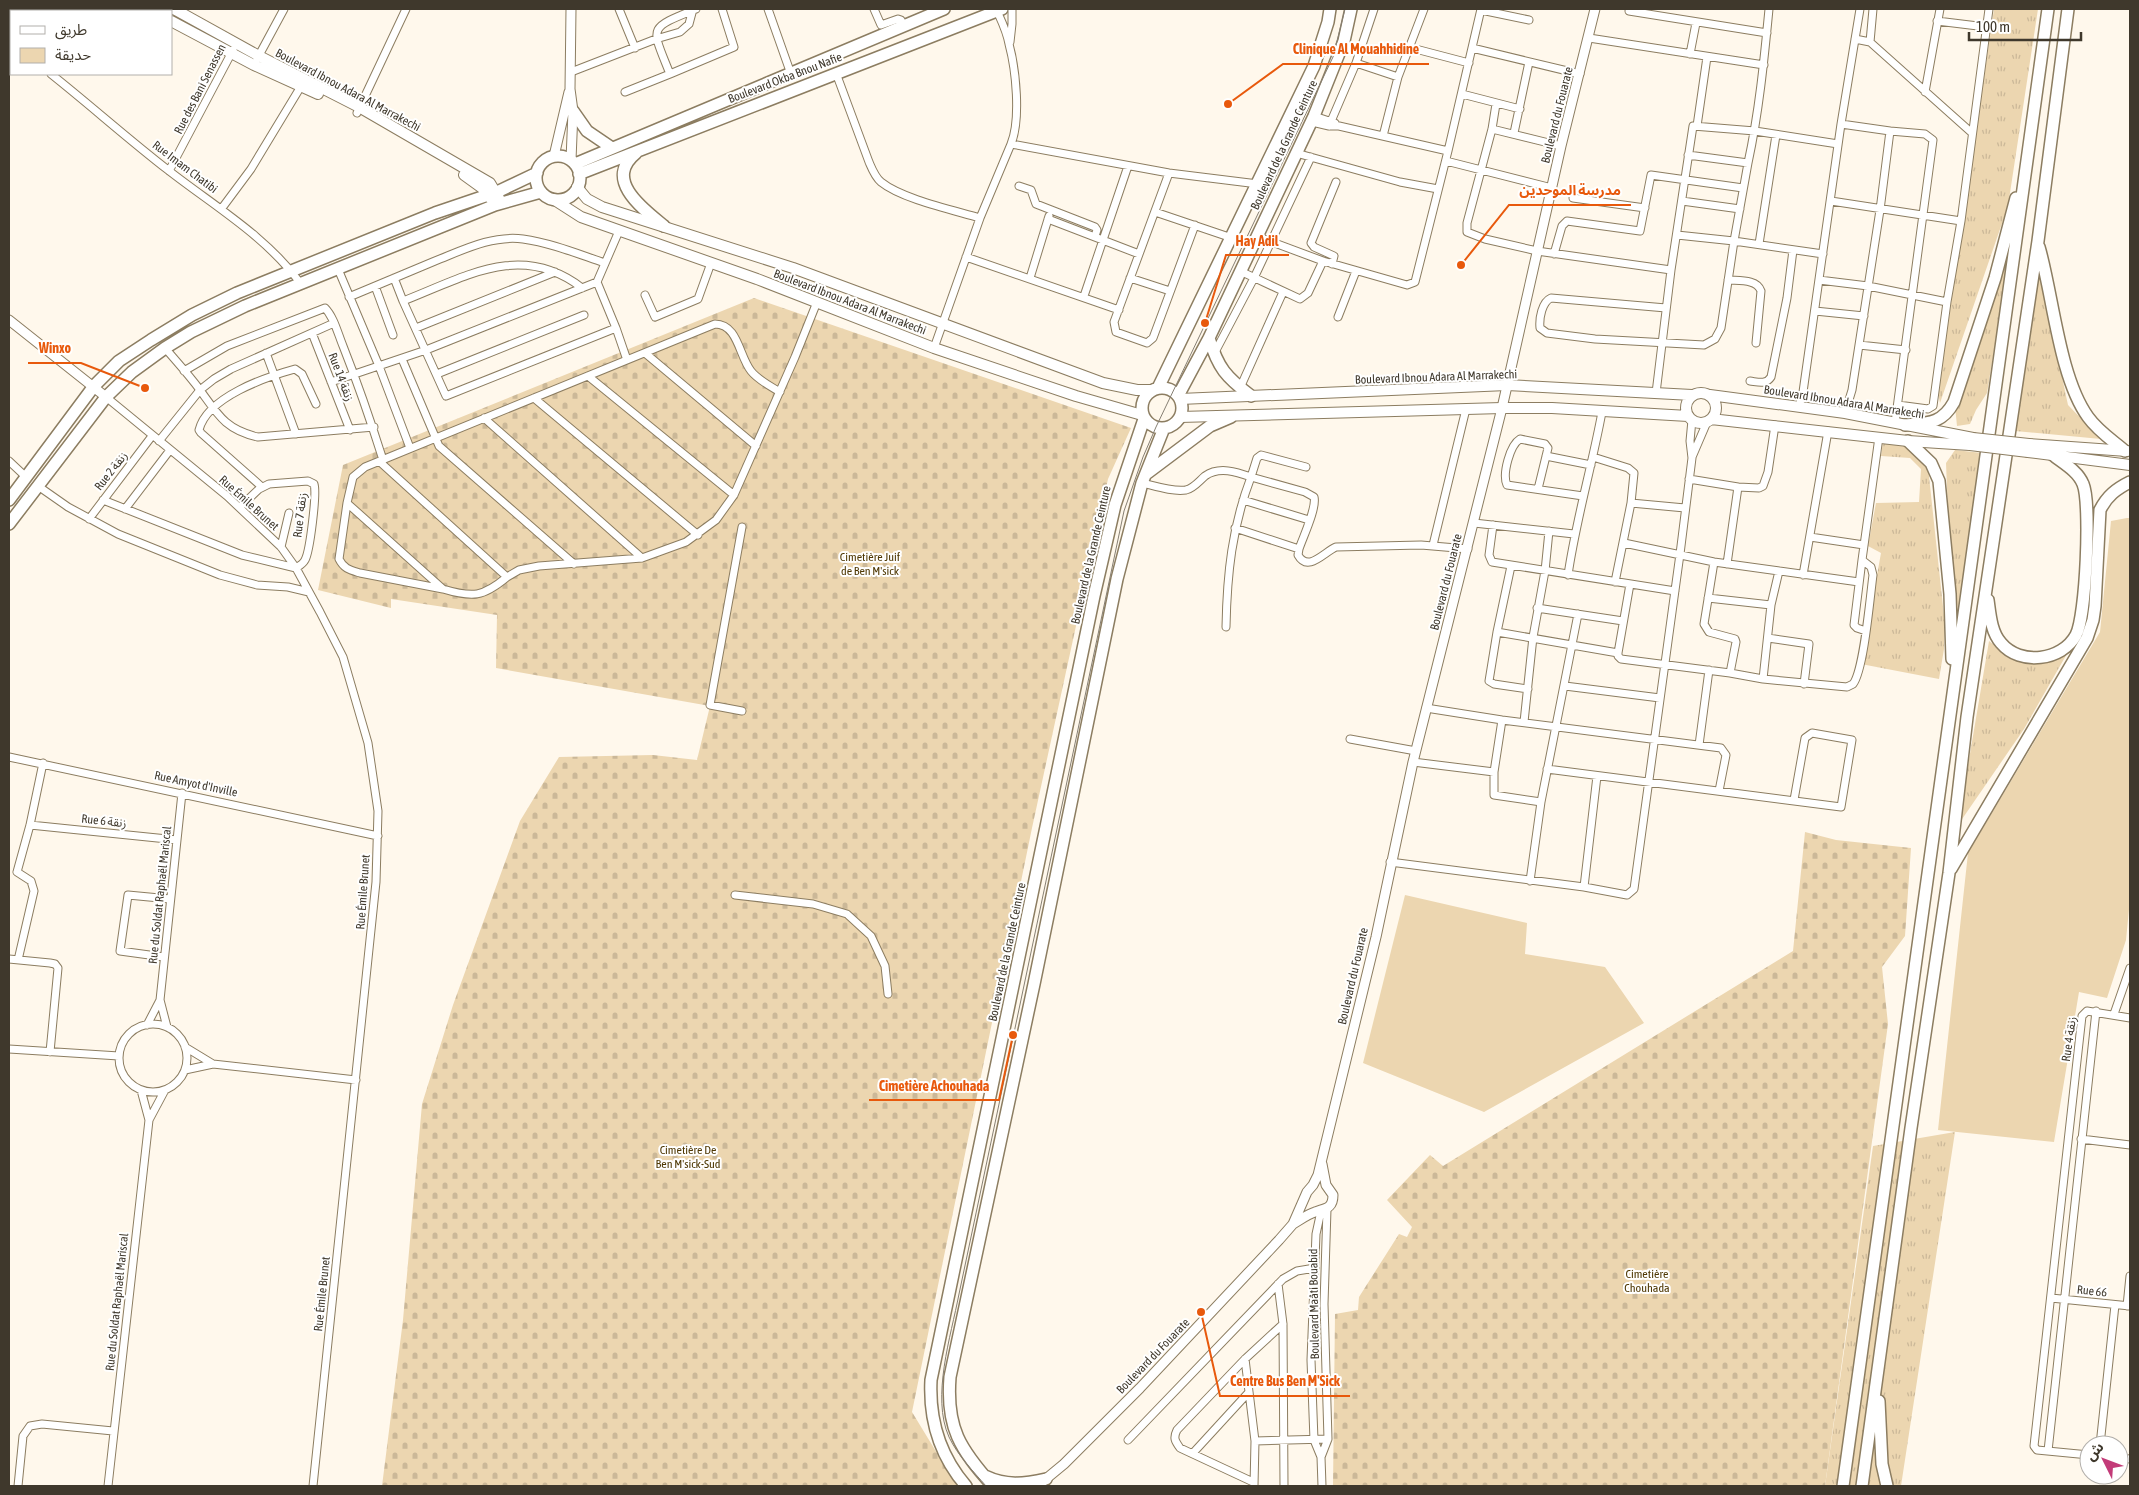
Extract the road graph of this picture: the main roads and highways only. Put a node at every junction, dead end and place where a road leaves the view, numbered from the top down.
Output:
1 (174, 9) edge
2 (944, 9) edge
3 (998, 9) edge
4 (1330, 9) edge
5 (1351, 9) edge
6 (2048, 9) edge
7 (2068, 9) edge
8 (172, 21) edge
9 (233, 49) junction
10 (572, 111) road end
11 (2029, 145) junction
12 (612, 148) junction
13 (640, 150) junction
14 (575, 166) junction
15 (536, 173) junction
16 (577, 187) junction
17 (541, 192) junction
18 (495, 198) junction
19 (553, 199) junction
20 (664, 226) junction
21 (2038, 241) junction
22 (1209, 338) junction
23 (1155, 389) junction
24 (1692, 395) junction
25 (1710, 395) junction
26 (1251, 396) junction
27 (1179, 398) junction
28 (1143, 417) junction
29 (1180, 417) junction
30 (1231, 417) junction
31 (1690, 418) junction
32 (1709, 420) junction
33 (1900, 424) junction
34 (1164, 428) junction
35 (1908, 441) junction
36 (1971, 441) junction
37 (2029, 448) junction
38 (2127, 451) edge
39 (2052, 456) junction
40 (2130, 465) edge
41 (1144, 479) junction
42 (2130, 482) edge
43 (9, 500) edge
44 (9, 524) edge
45 (1986, 591) junction
46 (1950, 711) junction
47 (1949, 873) junction
48 (1877, 1373) junction
49 (1845, 1463) junction
50 (983, 1475) junction
51 (1042, 1484) edge
52 (966, 1486) edge
53 (993, 1486) edge
54 (1838, 1486) edge
55 (1843, 1486) edge
56 (1862, 1486) edge
57 (1887, 1486) edge

1 - 9 main road, Boulevard Ibnou Adara Al Marrakechi
2 - 12 main road, Boulevard Okba Bnou Nafie
3 - 13 main road, Boulevard Okba Bnou Nafie
4 - 23 main road, Boulevard de la Grande Ceinture
5 - 22 main road, Boulevard de la Grande Ceinture
6 - 11 main road
7 - 21 main road
8 - 9 main road, Boulevard Ibnou Adara Al Marrakechi
9 - 18 main road, Boulevard Ibnou Adara Al Marrakechi
10 - 12 main road
11 - 33 main road
11 - 46 main road
12 - 14 main road, Boulevard Okba Bnou Nafie
13 - 14 main road, Boulevard Okba Bnou Nafie
13 - 20 main road
14 - 15 main road
14 - 16 main road
15 - 17 main road
15 - 18 main road
16 - 19 main road
16 - 20 main road, Boulevard Ibnou Adara Al Marrakechi
17 - 18 main road
17 - 19 main road
18 - 43 main road
18 - 44 main road
19 - 28 main road, Boulevard Ibnou Adara Al Marrakechi
20 - 23 main road, Boulevard Ibnou Adara Al Marrakechi
21 - 38 main road
21 - 45 main road
22 - 26 main road
22 - 27 main road, Boulevard de la Grande Ceinture
23 - 27 main road
23 - 28 main road
24 - 25 main road
24 - 26 main road, Boulevard Ibnou Adara Al Marrakechi
24 - 31 main road
25 - 32 main road
25 - 33 main road, Boulevard Ibnou Adara Al Marrakechi
26 - 27 main road, Boulevard Ibnou Adara Al Marrakechi
27 - 29 main road
28 - 34 main road
28 - 52 main road, Boulevard de la Grande Ceinture
29 - 30 main road
29 - 34 main road
30 - 31 main road
30 - 41 main road
31 - 32 main road
32 - 35 main road
33 - 36 main road, Boulevard Ibnou Adara Al Marrakechi
34 - 41 main road
35 - 36 main road
35 - 46 main road
36 - 37 main road, bridge
37 - 38 main road
37 - 39 main road
39 - 40 main road
39 - 45 main road
41 - 50 main road
42 - 47 main road
45 - 47 main road
46 - 49 main road
47 - 48 main road
48 - 56 main road
48 - 57 main road
49 - 54 main road
49 - 55 main road
50 - 51 main road
50 - 53 main road

